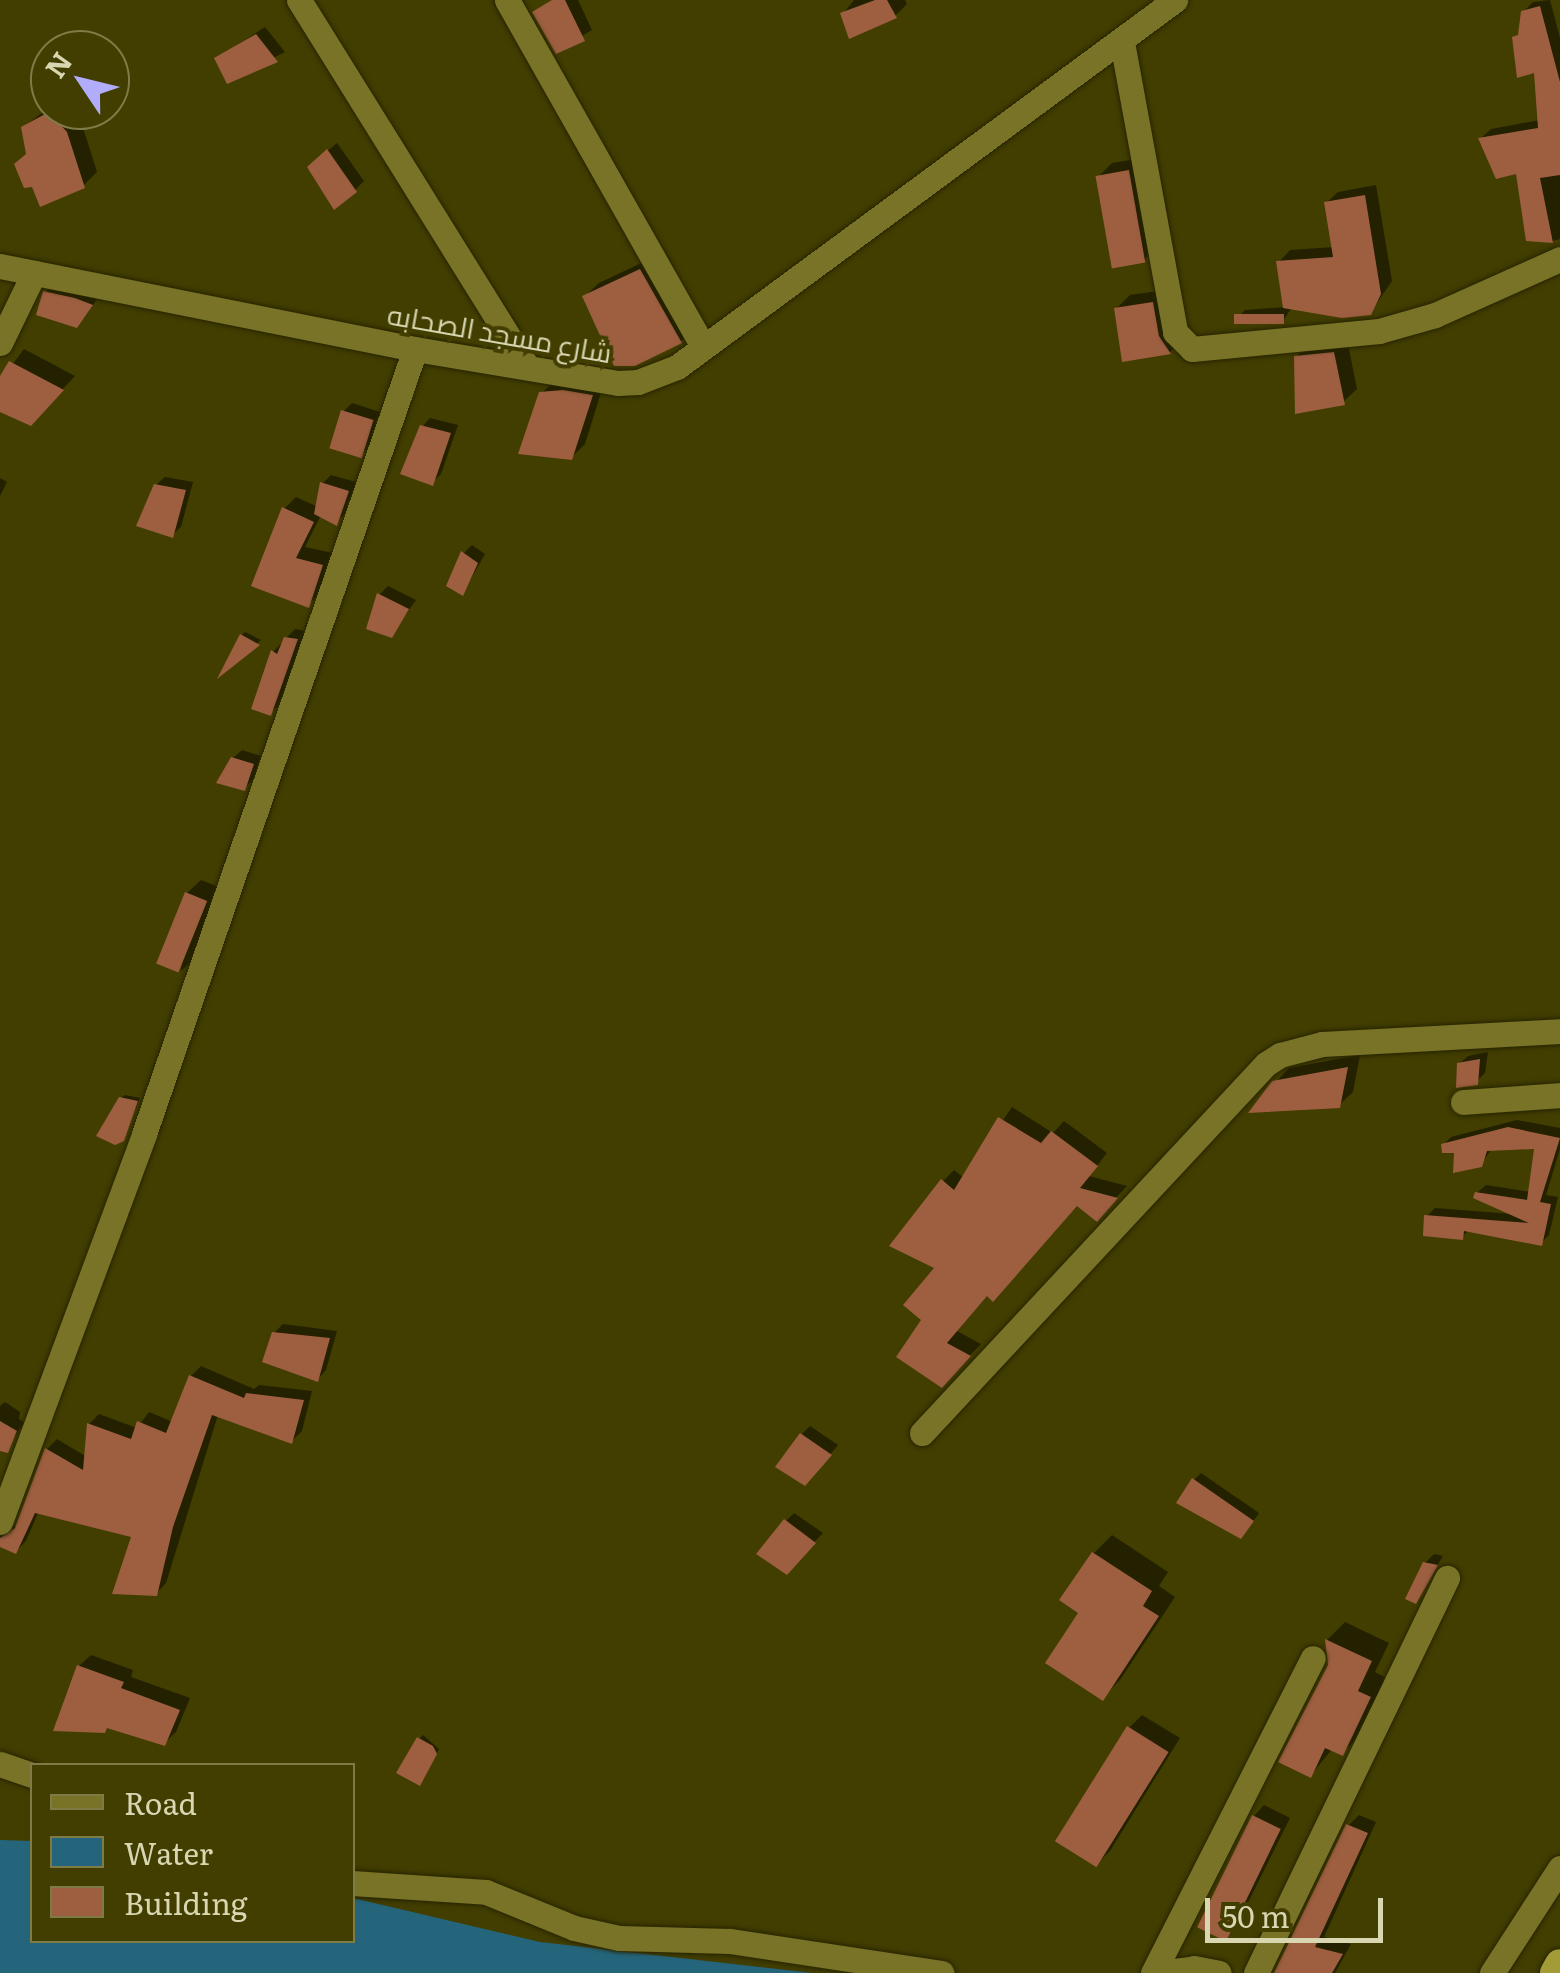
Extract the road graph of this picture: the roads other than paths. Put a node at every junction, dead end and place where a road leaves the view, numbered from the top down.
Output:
1 (299, 0) edge
2 (507, 0) edge
3 (1174, 0) edge
4 (1122, 42) junction
5 (1560, 259) edge
6 (0, 266) edge
7 (34, 272) junction
8 (0, 343) edge
9 (703, 347) junction
10 (415, 349) junction
11 (526, 367) junction
12 (1560, 1031) edge
13 (1560, 1095) edge
14 (1463, 1102) dead end
15 (922, 1433) dead end
16 (0, 1522) edge
17 (1447, 1578) dead end
18 (1314, 1658) dead end
19 (0, 1764) edge
20 (30, 1773) edge
21 (1560, 1868) edge
22 (355, 1883) edge
23 (1560, 1964) edge
24 (942, 1973) edge
25 (1157, 1973) edge
26 (1218, 1973) edge
27 (1256, 1973) edge
28 (1492, 1973) edge
29 (1555, 1973) edge

1 - 11 street
2 - 9 street
3 - 4 street, شارع مسجد الصحابه
4 - 5 street
4 - 9 street, شارع مسجد الصحابه
6 - 7 street, شارع مسجد الصحابه
7 - 8 street
7 - 10 street, شارع مسجد الصحابه
9 - 11 street, شارع مسجد الصحابه
10 - 11 street, شارع مسجد الصحابه
10 - 16 street
12 - 15 street
13 - 14 street
17 - 27 street
18 - 25 street
19 - 20 street
21 - 28 street
22 - 24 street
23 - 29 highway
25 - 26 street

